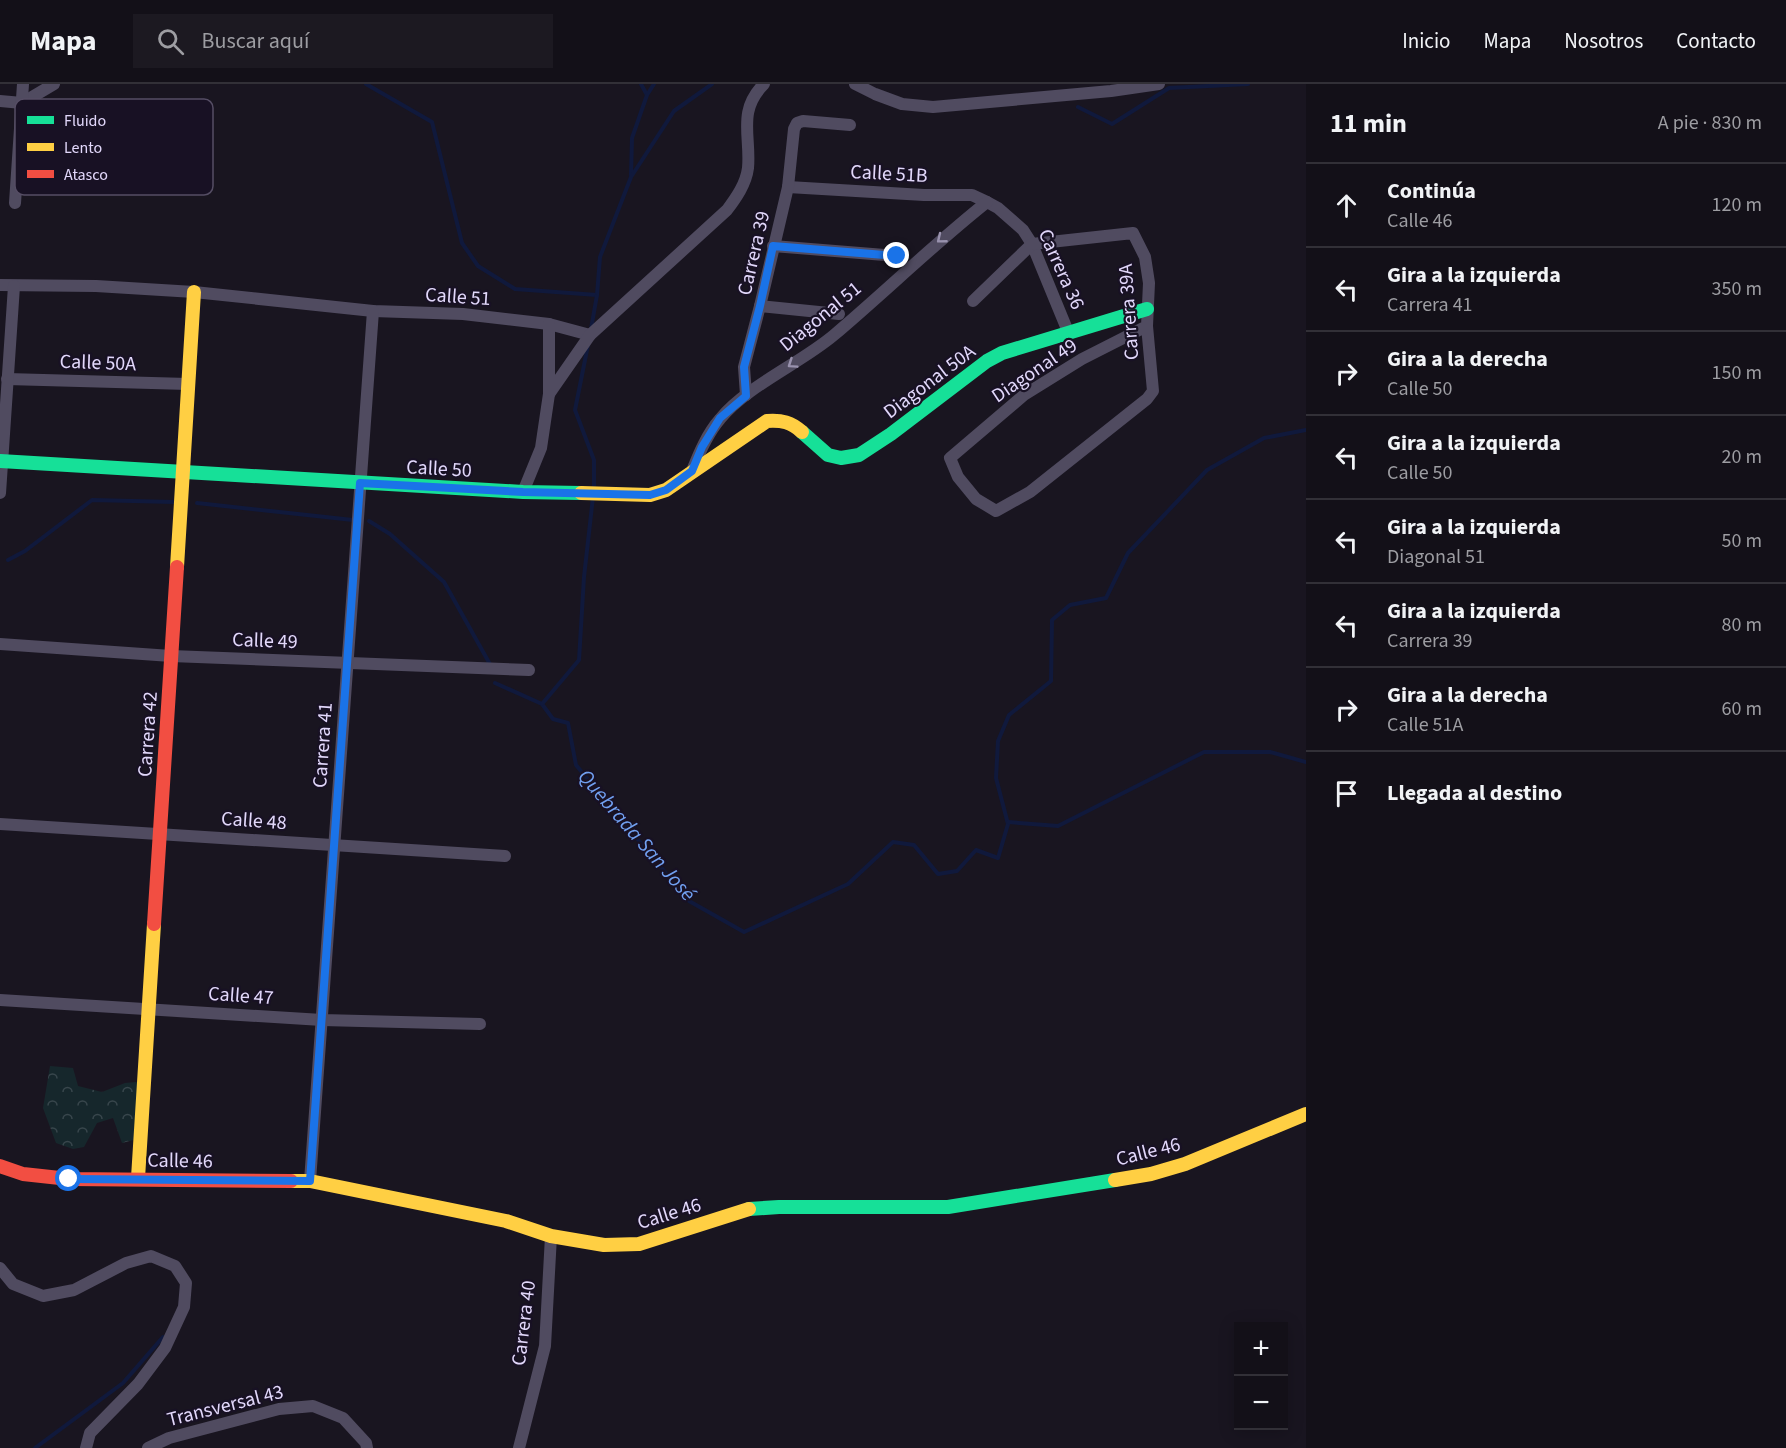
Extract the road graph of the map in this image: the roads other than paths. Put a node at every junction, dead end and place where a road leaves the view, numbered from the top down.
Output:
1 (23, 84) edge
2 (54, 84) edge
3 (764, 84) edge
4 (855, 84) edge
5 (1159, 84) edge
6 (22, 99) edge
7 (29, 99) edge
8 (0, 102) edge
9 (15, 103) edge
10 (850, 125) dead end
11 (788, 187) junction
12 (16, 195) edge
13 (987, 202) junction
14 (15, 203) dead end
15 (1032, 244) junction
16 (773, 246) junction
17 (897, 256) dead end
18 (0, 285) edge
19 (14, 286) junction
20 (194, 292) junction
21 (973, 301) dead end
22 (760, 306) junction
23 (1147, 309) junction
24 (373, 311) junction
25 (839, 314) dead end
26 (549, 324) junction
27 (1147, 326) junction
28 (1069, 334) junction
29 (590, 335) junction
30 (8, 379) junction
31 (188, 384) junction
32 (549, 394) junction
33 (746, 396) junction
34 (841, 458) joint
35 (950, 458) joint
36 (1, 461) edge
37 (692, 471) junction
38 (182, 473) junction
39 (360, 483) junction
40 (523, 492) junction
41 (0, 494) edge
42 (0, 644) edge
43 (171, 656) junction
44 (348, 662) junction
45 (529, 670) dead end
46 (0, 824) edge
47 (160, 834) junction
48 (334, 845) junction
49 (505, 855) dead end
50 (0, 1000) edge
51 (149, 1009) junction
52 (322, 1020) junction
53 (480, 1024) dead end
54 (1306, 1114) edge
55 (0, 1166) edge
56 (138, 1178) junction
57 (310, 1181) junction
58 (551, 1236) junction
59 (0, 1268) edge
60 (86, 1448) edge
61 (148, 1448) edge
62 (367, 1448) edge
63 (519, 1448) edge

1 - 6 street
2 - 7 street
3 - 29 street
4 - 5 street
8 - 9 street
10 - 11 street, Carrera 39
11 - 13 street, Calle 51B
11 - 16 street, Carrera 39
12 - 14 street
13 - 15 street, Carrera 36
13 -> 33 street, Diagonal 51
15 - 21 street
15 - 23 street, Carrera 39A
15 - 28 street, Carrera 36
16 - 17 street
16 - 22 street, Carrera 39
18 - 19 street, Calle 51
19 - 20 street, Calle 51
19 - 30 street
20 - 24 street, Calle 51
20 - 31 street, Carrera 42
22 - 25 street
22 - 33 street, Carrera 39
23 - 27 street, Carrera 39A
23 - 28 street, Diagonal 50A
24 - 26 street, Calle 51
24 - 39 street, Carrera 41
26 - 29 street, Calle 51
26 - 32 street
27 - 35 street, Diagonal 49
27 - 35 street, Carrera 39A
28 - 34 street, Diagonal 50A
29 - 32 street
30 - 31 street, Calle 50A
30 - 36 street
31 - 38 street, Carrera 42
32 - 40 street
33 - 37 street, Diagonal 51
34 - 37 street, Calle 50
36 - 38 street, Calle 50
36 - 41 street
37 - 40 street, Calle 50
38 - 39 street, Calle 50
38 - 43 street, Carrera 42
39 - 40 street, Calle 50
39 - 44 street, Carrera 41
42 - 43 street, Calle 49
43 - 44 street, Calle 49
43 - 47 street, Carrera 42
44 - 45 street, Calle 49
44 - 48 street, Carrera 41
46 - 47 street, Calle 48
47 - 48 street, Calle 48
47 - 51 street, Carrera 42
48 - 49 street, Calle 48
48 - 52 street, Carrera 41
50 - 51 street, Calle 47
51 - 52 street, Calle 47
51 - 56 street, Carrera 42
52 - 53 street, Calle 47
52 - 57 street, Carrera 41
54 - 58 street, Calle 46
55 - 56 street, Calle 46
56 - 57 street, Calle 46
57 - 58 street, Calle 46
58 - 63 street, Carrera 40
59 - 60 street
61 - 62 street, Transversal 43

